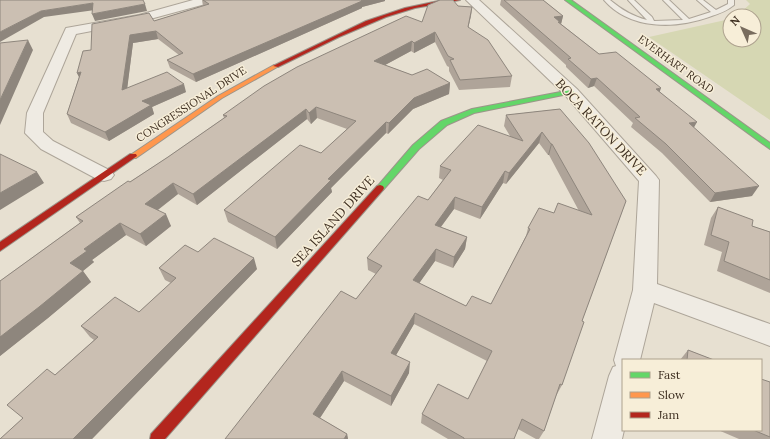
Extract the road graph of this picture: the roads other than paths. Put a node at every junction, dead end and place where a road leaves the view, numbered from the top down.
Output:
1 (161, 0) edge
2 (205, 0) edge
3 (457, 0) edge
4 (472, 0) edge
5 (568, 0) edge
6 (607, 0) edge
7 (631, 0) edge
8 (666, 0) edge
9 (700, 0) edge
10 (731, 0) edge
11 (175, 10) junction
12 (716, 13) junction
13 (688, 21) junction
14 (651, 22) junction
15 (571, 92) junction
16 (770, 146) edge
17 (104, 175) junction
18 (0, 247) edge
19 (644, 290) junction
20 (770, 335) edge
21 (627, 359) edge
22 (622, 380) edge
23 (156, 439) edge
24 (607, 439) edge

1 - 11 street
2 - 11 street
3 - 17 street, CONGRESSIONAL DRIVE
4 - 15 street, BOCA RATON DRIVE
5 - 16 street, EVERHART ROAD
6 - 14 lane
7 - 14 lane
8 - 13 lane
9 - 12 lane
10 - 12 lane
11 - 17 street
12 - 13 lane
13 - 14 lane
15 - 19 street, BOCA RATON DRIVE
15 - 23 street, SEA ISLAND DRIVE
17 - 18 street, CONGRESSIONAL DRIVE
19 - 20 street
19 - 21 street, BOCA RATON DRIVE
22 - 24 street

